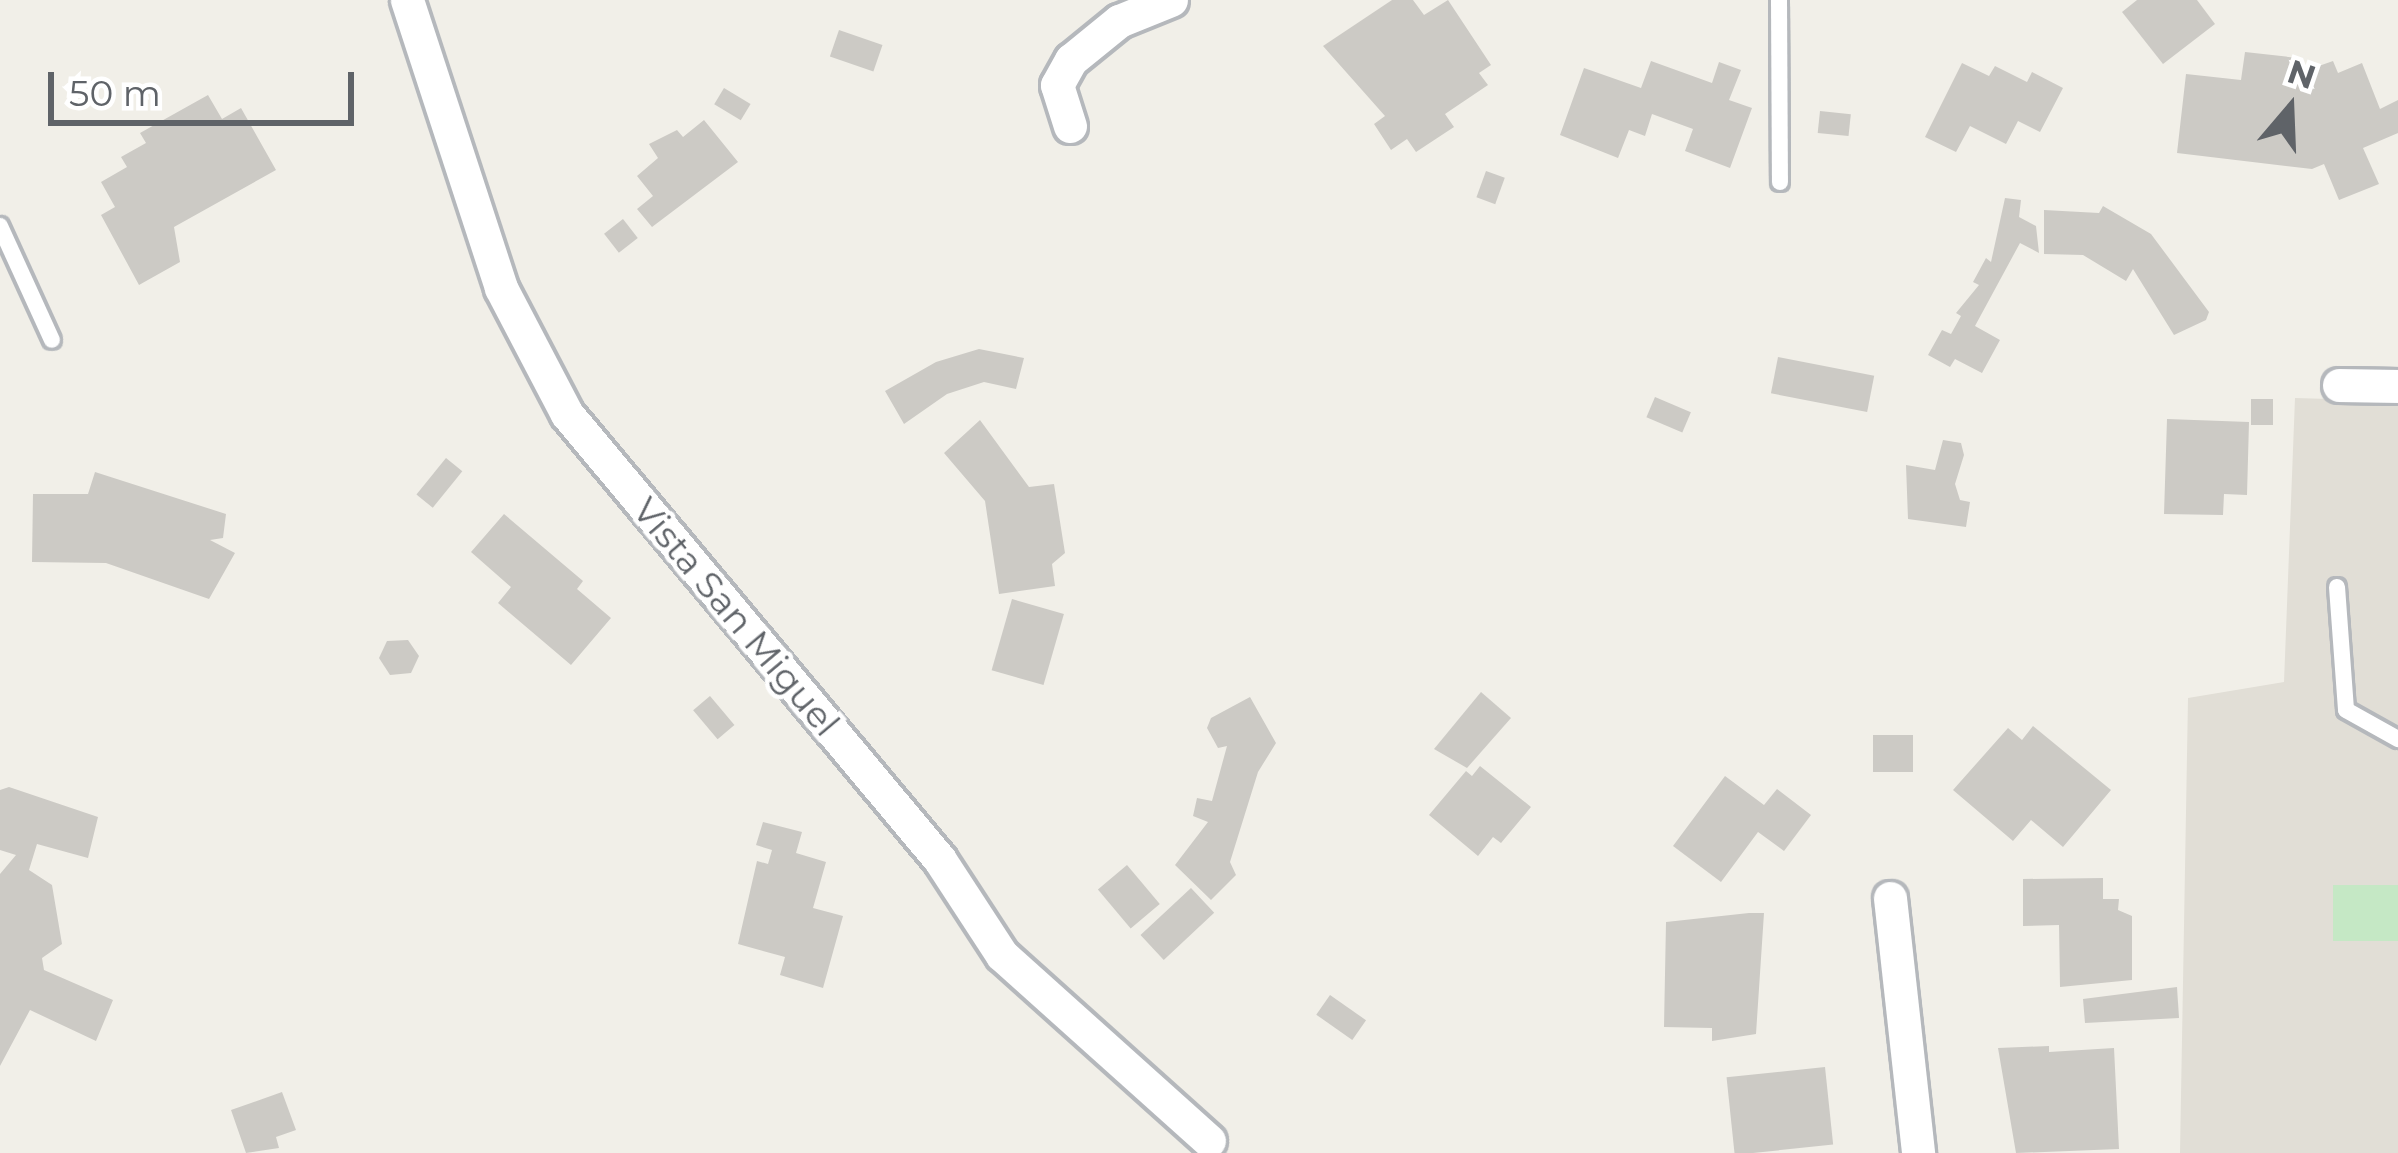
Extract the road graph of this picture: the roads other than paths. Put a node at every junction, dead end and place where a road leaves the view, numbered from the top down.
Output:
1 (407, 0) edge
2 (1171, 0) edge
3 (1779, 0) edge
4 (1070, 126) dead end
5 (1780, 182) dead end
6 (0, 226) edge
7 (52, 340) dead end
8 (2339, 385) dead end
9 (2398, 386) edge
10 (2336, 587) dead end
11 (2398, 739) edge
12 (1890, 898) dead end
13 (1209, 1141) dead end
14 (1918, 1153) edge

1 - 13 street, Vista San Miguel
2 - 4 street
3 - 5 lane
6 - 7 lane
8 - 9 street
10 - 11 lane
12 - 14 street

